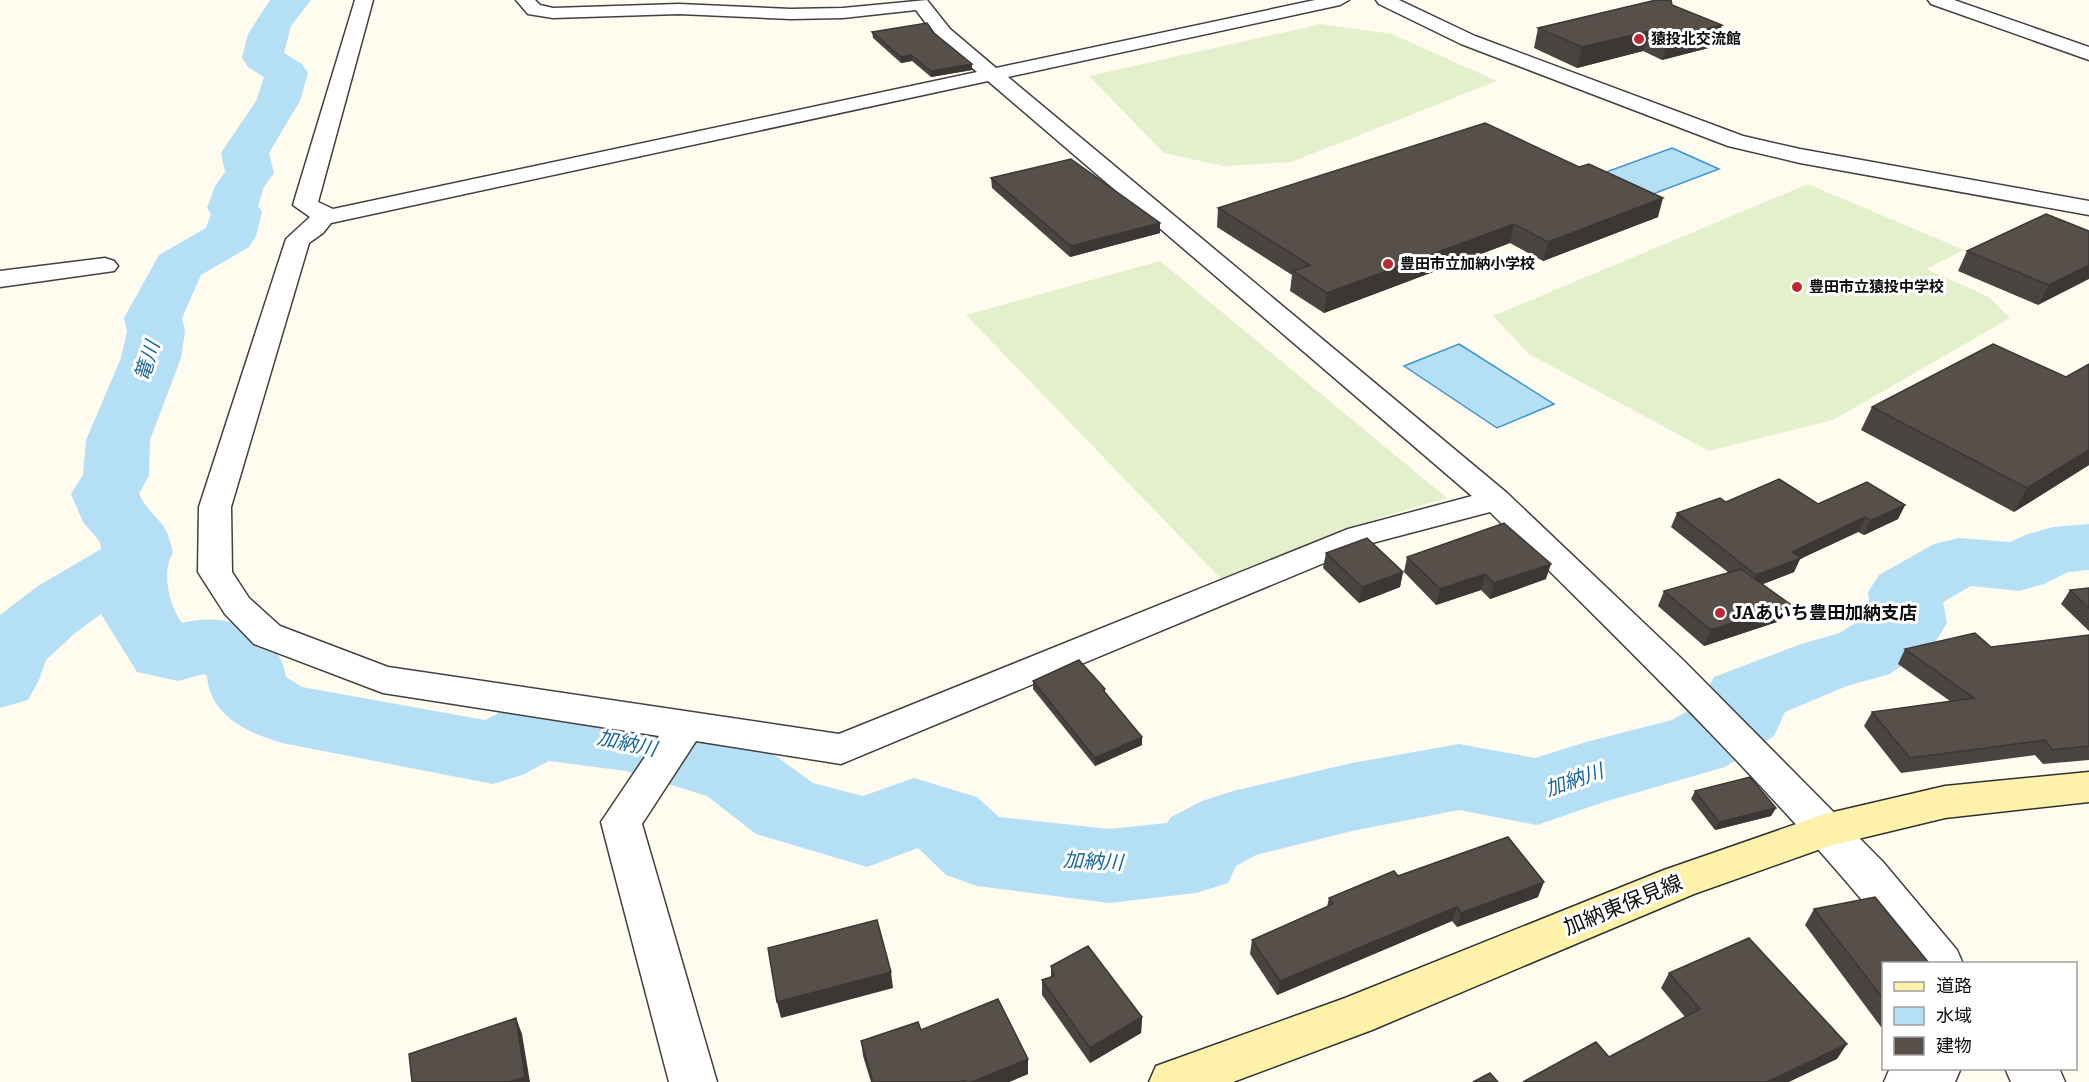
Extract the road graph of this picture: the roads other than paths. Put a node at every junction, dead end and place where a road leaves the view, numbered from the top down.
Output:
1 (364, 0) edge
2 (525, 0) edge
3 (1336, 0) edge
4 (1385, 0) edge
5 (1937, 0) edge
6 (919, 2) edge
7 (2089, 54) edge
8 (992, 74) junction
9 (2089, 208) edge
10 (322, 218) junction
11 (105, 266) dead end
12 (0, 279) edge
13 (1496, 500) junction
14 (680, 733) junction
15 (2089, 787) edge
16 (1825, 830) junction
17 (1940, 962) edge
18 (1933, 1070) edge
19 (2031, 1070) edge
20 (693, 1082) edge
21 (1173, 1082) edge
22 (1908, 1082) edge
23 (2041, 1082) edge

1 - 10 street
2 - 6 street
3 - 8 street
4 - 9 street
5 - 7 street
6 - 8 street
8 - 10 street
8 - 13 street
10 - 14 street
11 - 12 street
13 - 14 street
13 - 16 street
14 - 20 street
15 - 16 main road, 加納東保見線
16 - 17 street
16 - 21 main road, 加納東保見線
18 - 22 street
19 - 23 street

